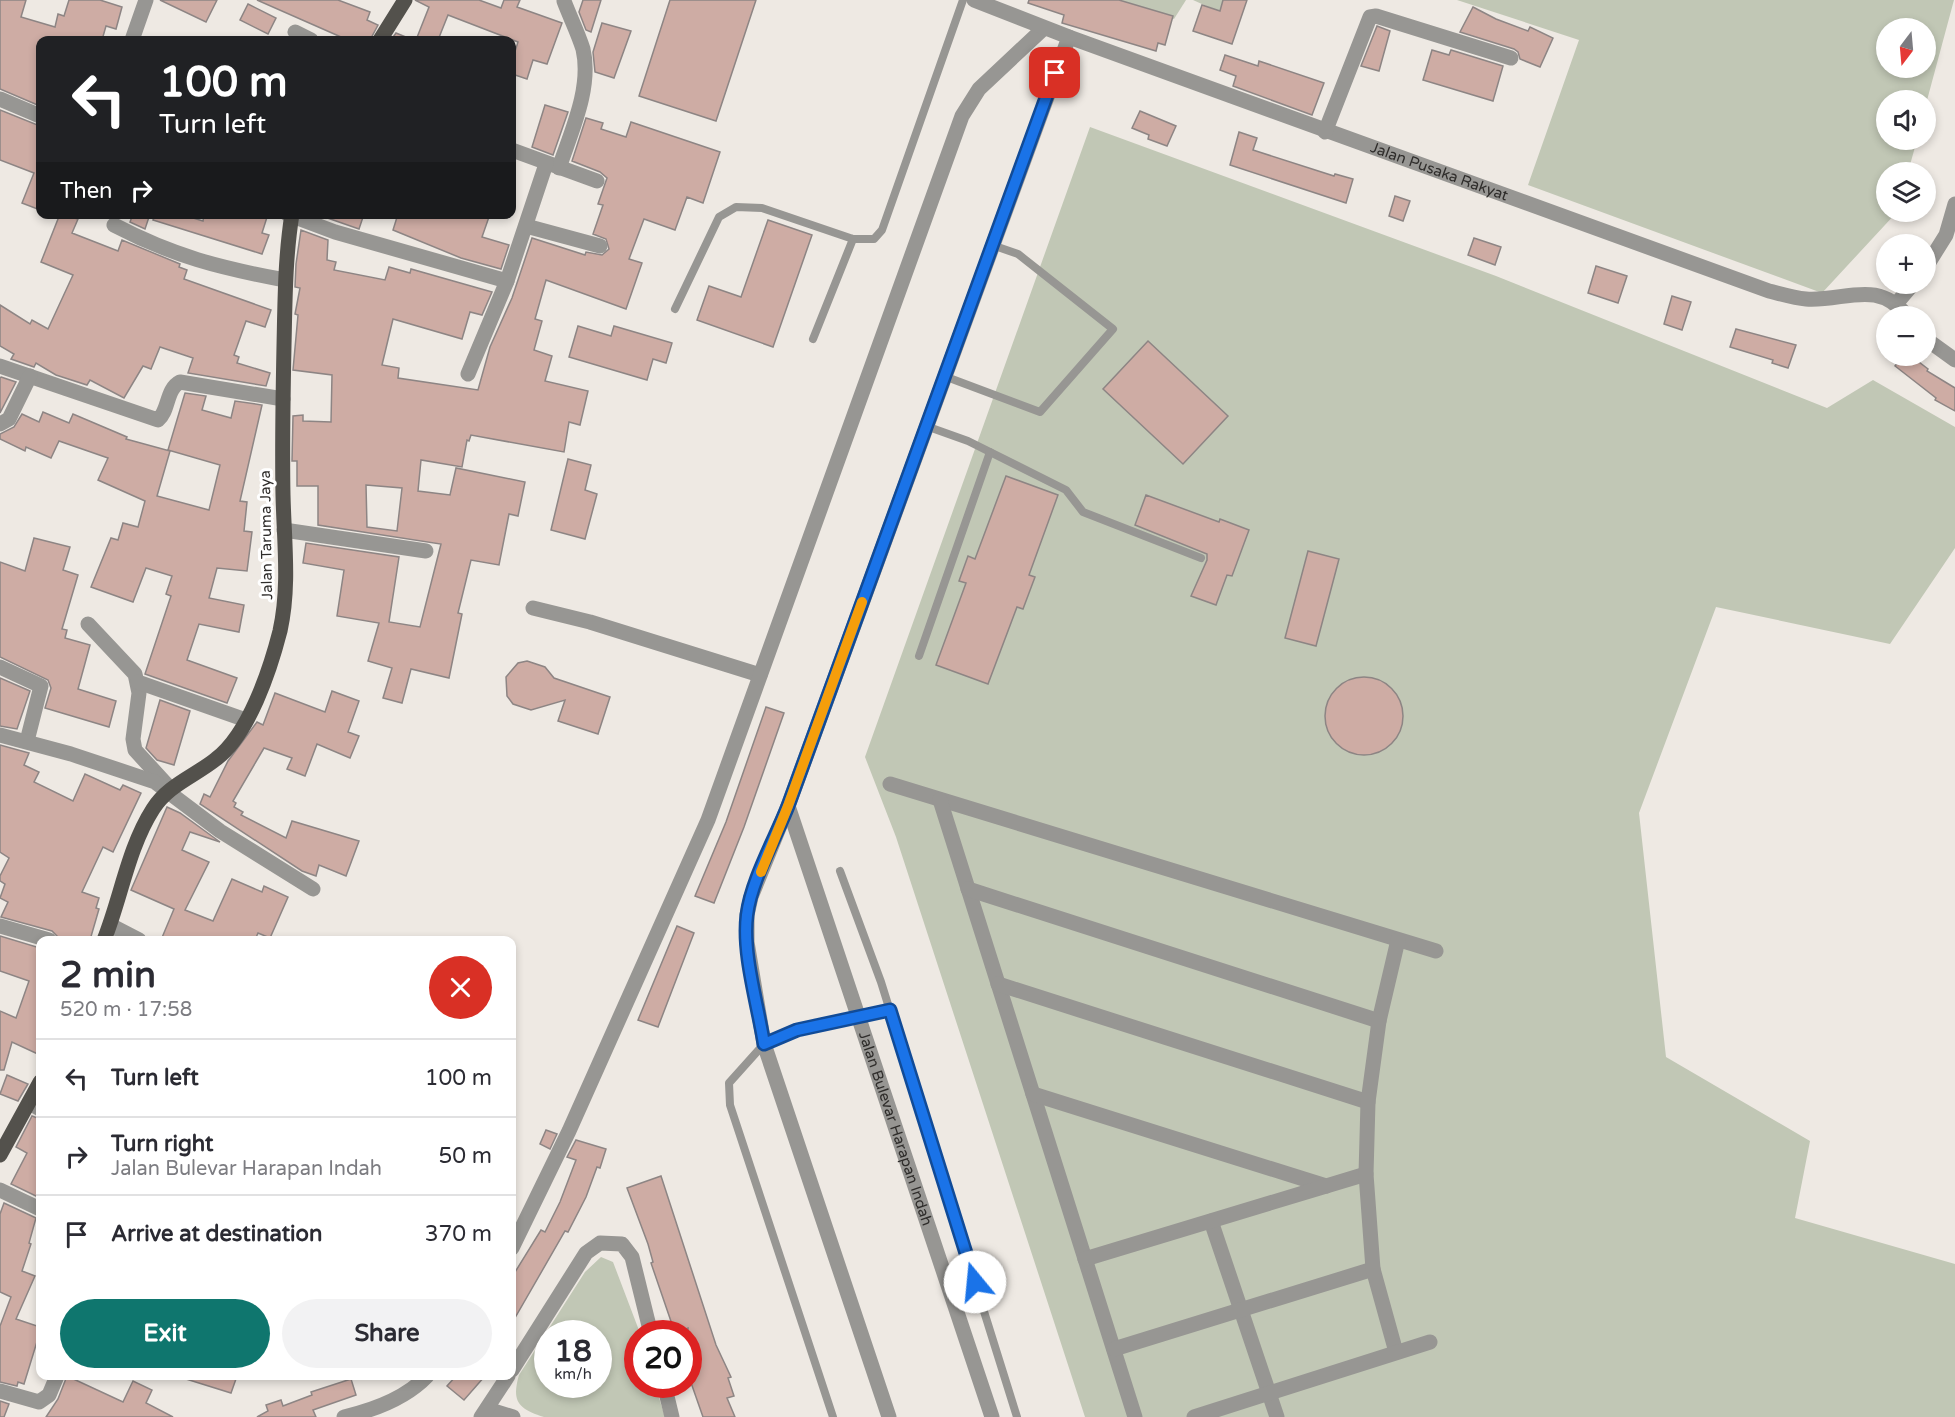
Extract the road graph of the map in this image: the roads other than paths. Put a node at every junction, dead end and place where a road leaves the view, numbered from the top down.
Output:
1 (146, 0) edge
2 (405, 0) edge
3 (963, 0) edge
4 (974, 0) edge
5 (564, 1) edge
6 (1044, 28) junction
7 (295, 32) dead end
8 (133, 36) edge
9 (303, 36) edge
10 (382, 36) edge
11 (1069, 37) junction
12 (1511, 58) dead end
13 (0, 99) edge
14 (36, 115) edge
15 (1325, 132) junction
16 (516, 152) edge
17 (553, 166) junction
18 (597, 181) dead end
19 (1955, 204) edge
20 (290, 219) edge
21 (301, 219) edge
22 (114, 225) dead end
23 (526, 226) junction
24 (853, 239) junction
25 (992, 244) junction
26 (600, 246) dead end
27 (1936, 251) edge
28 (285, 280) junction
29 (507, 281) junction
30 (1904, 294) edge
31 (1896, 304) joint
32 (675, 309) dead end
33 (813, 339) dead end
34 (1936, 346) edge
35 (1955, 360) edge
36 (0, 366) edge
37 (468, 374) dead end
38 (30, 376) junction
39 (944, 376) junction
40 (283, 399) junction
41 (0, 424) edge
42 (926, 426) junction
43 (990, 452) junction
44 (284, 530) junction
45 (426, 551) dead end
46 (1201, 558) dead end
47 (533, 608) dead end
48 (88, 624) dead end
49 (919, 656) dead end
50 (0, 667) edge
51 (760, 675) junction
52 (138, 682) junction
53 (246, 720) junction
54 (0, 735) edge
55 (27, 741) junction
56 (890, 784) dead end
57 (169, 790) junction
58 (940, 800) junction
59 (788, 806) junction
60 (840, 871) dead end
61 (313, 889) dead end
62 (968, 889) junction
63 (110, 925) junction
64 (0, 926) edge
65 (36, 936) edge
66 (106, 936) edge
67 (131, 936) edge
68 (1398, 940) junction
69 (1436, 951) dead end
70 (998, 984) junction
71 (890, 1010) junction
72 (858, 1016) junction
73 (1379, 1021) junction
74 (764, 1044) junction
75 (1033, 1094) junction
76 (1368, 1102) junction
77 (35, 1106) edge
78 (5, 1132) edge
79 (1, 1153) edge
80 (1366, 1174) junction
81 (1326, 1186) junction
82 (0, 1190) edge
83 (36, 1207) edge
84 (1211, 1221) junction
85 (516, 1240) edge
86 (1085, 1259) junction
87 (1373, 1269) junction
88 (1241, 1309) junction
89 (648, 1320) edge
90 (1430, 1342) dead end
91 (1113, 1349) junction
92 (1396, 1352) junction
93 (516, 1364) edge
94 (55, 1380) edge
95 (423, 1380) edge
96 (505, 1380) edge
97 (0, 1391) edge
98 (1269, 1393) junction
99 (667, 1398) edge
100 (484, 1413) edge
101 (344, 1417) edge
102 (513, 1417) edge
103 (672, 1417) edge
104 (833, 1417) edge
105 (889, 1417) edge
106 (992, 1417) edge
107 (1017, 1417) edge
108 (1135, 1417) edge
109 (1194, 1417) edge
110 (1277, 1417) edge

1 - 8 street
2 - 10 main road
3 - 24 lane
4 - 6 street, Jalan Pusaka Rakyat
5 - 17 street
6 - 11 street, Jalan Pusaka Rakyat
6 - 51 street
7 - 9 street
11 - 15 street, Jalan Pusaka Rakyat
11 - 25 street
12 - 15 street
13 - 14 street
15 - 31 street, Jalan Pusaka Rakyat
16 - 17 street
17 - 18 street
17 - 23 street
19 - 27 street
20 - 28 main road, Jalan Taruma Jaya
21 - 29 street
22 - 28 street
23 - 26 street
23 - 29 street
24 - 32 lane
24 - 33 lane
25 - 39 street
25 - 39 lane
28 - 40 main road, Jalan Taruma Jaya
29 - 37 street
30 - 31 street
34 - 35 street
36 - 38 street
38 - 40 street
38 - 41 street
39 - 42 street
40 - 44 main road, Jalan Taruma Jaya
42 - 43 lane
42 - 59 street
43 - 46 lane
43 - 49 lane
44 - 45 street
44 - 53 main road, Jalan Taruma Jaya
47 - 51 street
48 - 52 street
50 - 55 street
51 - 85 street
52 - 53 street
52 - 57 street
53 - 57 main road, Jalan Taruma Jaya
54 - 55 street
55 - 57 street
56 - 58 street
57 - 61 street
57 - 63 main road, Jalan Taruma Jaya
58 - 62 street
58 - 68 street
59 - 72 street, Jalan Bulevar Harapan Indah
59 - 74 street
60 - 71 lane
62 - 70 street
62 - 73 street
63 - 66 main road, Jalan Taruma Jaya
63 - 67 street
64 - 65 street
68 - 69 street
68 - 73 street
70 - 75 street
70 - 76 street
71 - 72 lane
71 - 107 lane
72 - 74 lane
72 - 106 street, Jalan Bulevar Harapan Indah
73 - 76 street
74 - 104 lane
74 - 105 street
75 - 81 street
75 - 86 street
76 - 80 street
77 - 78 main road
78 - 79 main road
80 - 81 street
80 - 87 street
81 - 84 street
82 - 83 street
84 - 86 street
84 - 88 street
86 - 91 street
87 - 88 street
87 - 92 street
88 - 91 street
88 - 98 street
89 - 93 street
90 - 92 street
91 - 108 street
92 - 98 street
94 - 97 street
95 - 101 street
96 - 100 street
98 - 109 street
98 - 110 street
99 - 103 street
100 - 102 street

